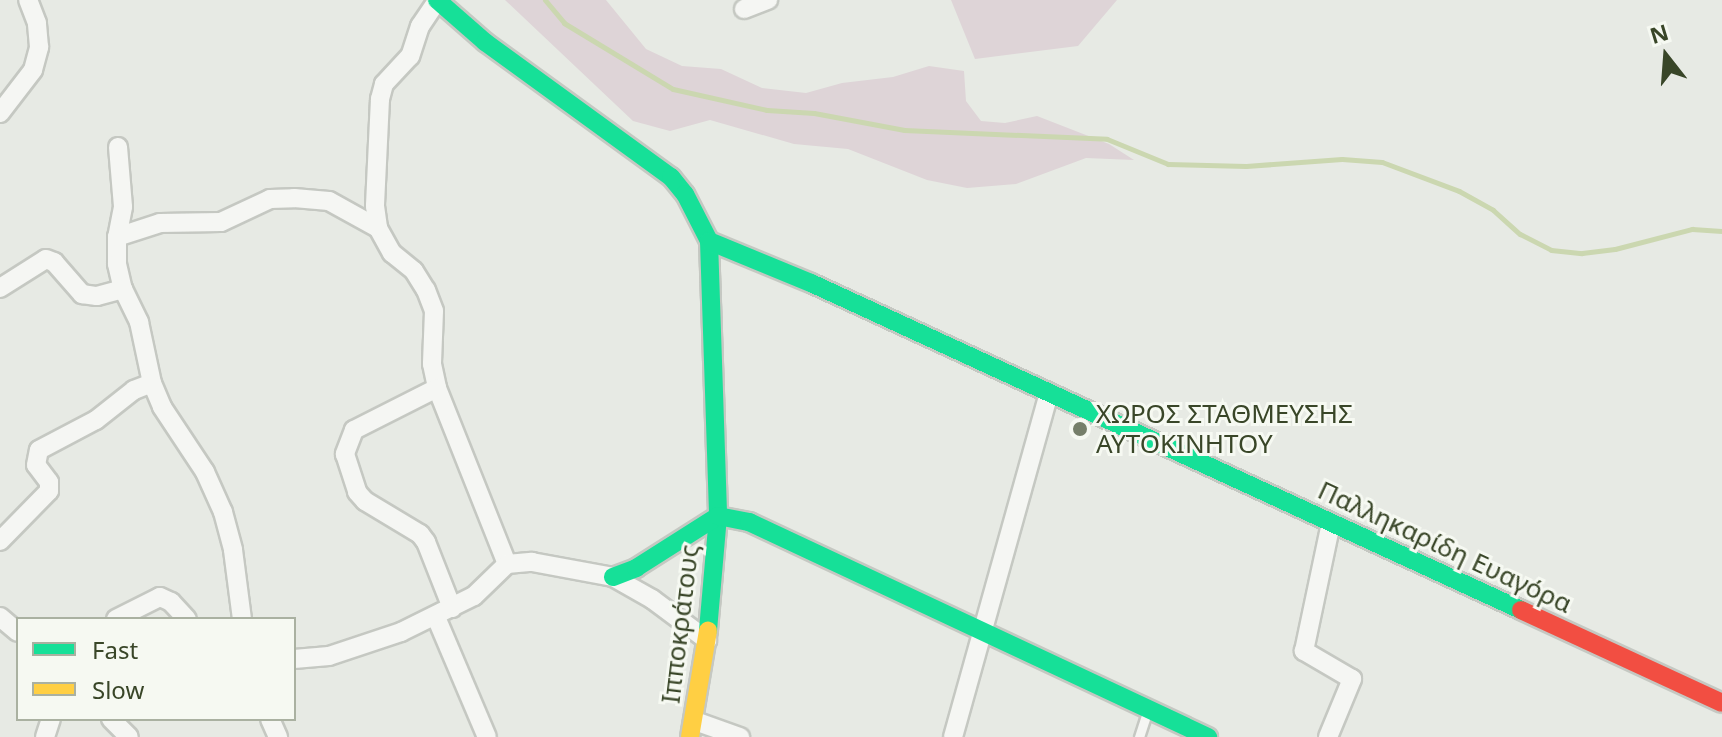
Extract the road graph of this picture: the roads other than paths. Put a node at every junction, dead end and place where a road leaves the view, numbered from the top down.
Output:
1 (28, 0) edge
2 (437, 0) edge
3 (768, 0) edge
4 (744, 9) dead end
5 (0, 113) edge
6 (118, 147) dead end
7 (378, 228) junction
8 (117, 237) junction
9 (709, 241) junction
10 (0, 288) edge
11 (123, 289) junction
12 (152, 383) junction
13 (437, 388) junction
14 (1049, 394) junction
15 (718, 516) junction
16 (1331, 523) junction
17 (0, 541) edge
18 (507, 564) junction
19 (613, 577) junction
20 (444, 613) junction
21 (0, 617) edge
22 (120, 617) edge
23 (185, 617) edge
24 (242, 617) edge
25 (16, 630) edge
26 (982, 631) junction
27 (707, 640) junction
28 (296, 659) edge
29 (1722, 703) edge
30 (1149, 709) junction
31 (113, 721) edge
32 (693, 729) edge
33 (1204, 736) edge
34 (129, 737) edge
35 (487, 737) edge
36 (740, 737) edge
37 (953, 737) edge
38 (1139, 737) edge
39 (1328, 737) edge

1 - 5 street
2 - 7 street
2 - 9 street
3 - 4 street
6 - 8 street
7 - 8 street
7 - 13 street
8 - 11 street
9 - 14 street, Παλληκαρίδη Ευαγόρα
9 - 15 street, Ιπποκράτους
10 - 11 street
11 - 12 street
12 - 17 street
12 - 24 street
13 - 18 street
13 - 20 street
14 - 16 street, Παλληκαρίδη Ευαγόρα
14 - 26 street
15 - 19 street
15 - 26 street
15 - 27 street, Ιπποκράτους
16 - 29 street, Παλληκαρίδη Ευαγόρα
16 - 39 street
18 - 19 street
18 - 20 street
19 - 27 street
20 - 28 street
20 - 35 street
21 - 25 street
22 - 23 street
26 - 30 street
26 - 37 street
27 - 32 street, Ιπποκράτους
30 - 33 street
30 - 38 lane
31 - 34 street
32 - 36 street

